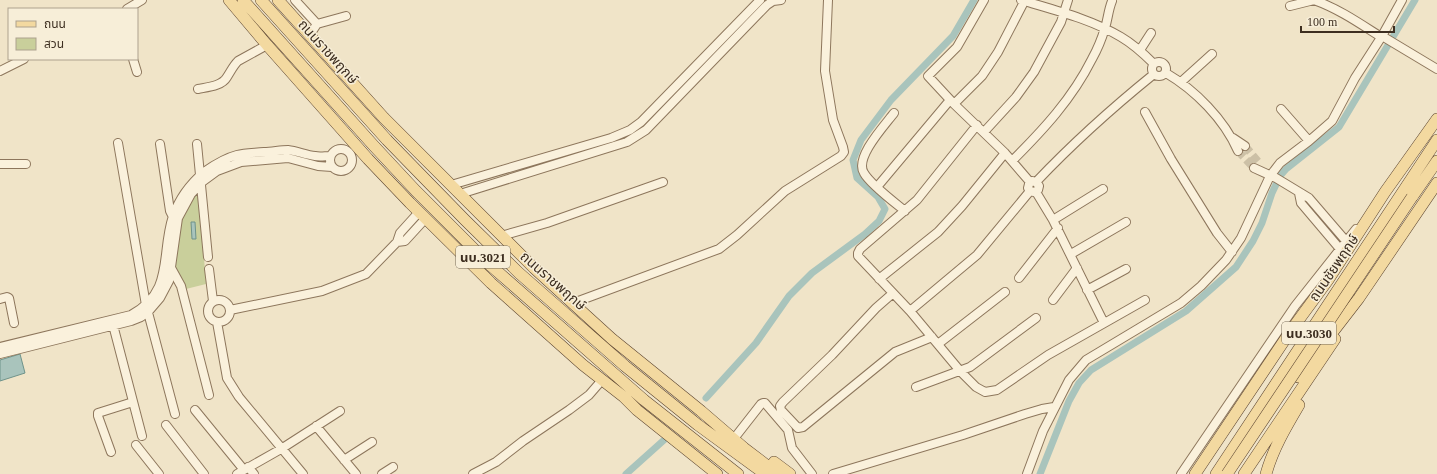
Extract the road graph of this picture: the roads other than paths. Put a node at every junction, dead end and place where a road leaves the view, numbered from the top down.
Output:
1 (142, 0) edge
2 (223, 0) edge
3 (229, 0) edge
4 (243, 0) edge
5 (261, 0) edge
6 (278, 0) edge
7 (295, 0) edge
8 (750, 0) edge
9 (760, 0) edge
10 (782, 0) edge
11 (828, 0) edge
12 (984, 0) edge
13 (1024, 0) edge
14 (1068, 0) edge
15 (1314, 0) edge
16 (1402, 0) edge
17 (1112, 2) dead end
18 (1290, 6) dead end
19 (129, 8) edge
20 (750, 10) junction
21 (254, 12) junction
22 (1064, 14) junction
23 (346, 16) dead end
24 (316, 24) junction
25 (1105, 28) junction
26 (255, 31) junction
27 (1151, 33) dead end
28 (308, 34) junction
29 (1382, 37) junction
30 (267, 45) junction
31 (1140, 50) junction
32 (1212, 54) dead end
33 (22, 60) edge
34 (133, 60) edge
35 (281, 60) junction
36 (1154, 64) junction
37 (321, 67) junction
38 (1437, 69) edge
39 (0, 71) edge
40 (137, 72) dead end
41 (1166, 73) junction
42 (1154, 74) junction
43 (1181, 82) junction
44 (198, 89) dead end
45 (952, 102) junction
46 (1281, 109) dead end
47 (1144, 112) dead end
48 (894, 113) dead end
49 (384, 118) junction
50 (1437, 118) edge
51 (977, 125) junction
52 (984, 132) junction
53 (1437, 140) edge
54 (1309, 141) junction
55 (612, 142) junction
56 (118, 143) dead end
57 (160, 144) dead end
58 (197, 144) dead end
59 (1242, 148) tunnel mouth
60 (1005, 153) junction
61 (365, 155) junction
62 (330, 156) junction
63 (352, 159) junction
64 (1437, 160) edge
65 (1012, 161) junction
66 (0, 164) edge
67 (26, 164) dead end
68 (332, 166) junction
69 (1258, 166) tunnel mouth
70 (1270, 176) junction
71 (201, 179) junction
72 (663, 182) dead end
73 (1033, 182) junction
74 (1437, 184) edge
75 (451, 185) junction
76 (877, 187) junction
77 (1103, 189) dead end
78 (1033, 192) junction
79 (1385, 192) junction
80 (1299, 193) junction
81 (460, 194) junction
82 (1407, 194) junction
83 (905, 211) junction
84 (422, 215) junction
85 (175, 218) junction
86 (1053, 220) junction
87 (1126, 222) dead end
88 (1058, 228) junction
89 (501, 236) junction
90 (1346, 241) junction
91 (1340, 249) junction
92 (1232, 252) junction
93 (1071, 254) junction
94 (208, 257) dead end
95 (169, 266) junction
96 (534, 268) junction
97 (1077, 268) junction
98 (209, 269) dead end
99 (1126, 269) dead end
100 (1019, 278) dead end
101 (879, 279) junction
102 (1328, 280) junction
103 (1087, 290) junction
104 (1005, 292) dead end
105 (892, 294) junction
106 (1359, 298) junction
107 (0, 299) edge
108 (1053, 300) dead end
109 (1145, 300) dead end
110 (213, 302) junction
111 (573, 303) junction
112 (147, 308) junction
113 (230, 310) junction
114 (910, 311) junction
115 (1036, 318) dead end
116 (217, 322) junction
117 (14, 323) dead end
118 (112, 323) junction
119 (1104, 323) junction
120 (580, 326) junction
121 (932, 337) junction
122 (938, 344) junction
123 (0, 347) edge
124 (0, 354) edge
125 (961, 372) junction
126 (1313, 373) junction
127 (602, 380) junction
128 (916, 387) dead end
129 (210, 395) dead end
130 (624, 397) junction
131 (133, 402) junction
132 (1054, 407) junction
133 (195, 410) dead end
134 (340, 411) dead end
135 (701, 411) junction
136 (175, 414) dead end
137 (665, 416) junction
138 (166, 425) dead end
139 (316, 426) junction
140 (142, 436) dead end
141 (736, 436) junction
142 (372, 442) dead end
143 (136, 445) dead end
144 (1239, 446) junction
145 (281, 449) junction
146 (111, 452) dead end
147 (344, 460) junction
148 (393, 467) dead end
149 (243, 470) edge
150 (159, 474) edge
151 (204, 474) edge
152 (254, 474) edge
153 (303, 474) edge
154 (356, 474) edge
155 (382, 474) edge
156 (473, 474) edge
157 (717, 474) edge
158 (738, 474) edge
159 (765, 474) edge
160 (778, 474) edge
161 (790, 474) edge
162 (812, 474) edge
163 (833, 474) edge
164 (1027, 474) edge
165 (1181, 474) edge
166 (1195, 474) edge
167 (1214, 474) edge
168 (1227, 474) edge
169 (1244, 474) edge
170 (1266, 474) edge

1 - 19 street
2 - 26 main road
3 - 26 main road, นบ.3021
4 - 21 main road, ถนนราชพฤกษ์ / นบ.3021
5 - 37 main road, ถนนราชพฤกษ์ / นบ.3021
6 - 28 main road, ถนนราชพฤกษ์ / นบ.3021
7 - 24 street
8 - 20 street
9 - 20 street
10 - 55 street
11 - 111 street
12 - 45 street
13 - 22 street
13 - 45 street
14 - 22 street
15 - 18 street
15 - 29 street
16 - 29 street
17 - 25 street
20 - 55 street
21 - 35 main road
21 - 137 main road, ถนนราชพฤกษ์ / นบ.3021
22 - 25 street
22 - 52 street
23 - 24 street
24 - 28 street
25 - 31 street
25 - 65 street
26 - 30 main road, นบ.3021
27 - 31 street
28 - 49 main road, ถนนราชพฤกษ์ / นบ.3021
29 - 38 street
29 - 54 street
30 - 35 main road, นบ.3021
30 - 44 street
31 - 36 street
32 - 43 street
33 - 39 street
34 - 40 street
35 - 61 main road, นบ.3021
36 - 41 street
36 - 42 street
37 - 49 main road
37 - 120 main road, ถนนราชพฤกษ์ / นบ.3021
41 - 42 street
41 - 43 street
42 - 73 street
43 - 59 street
45 - 51 street
45 - 76 street
46 - 54 street
47 - 92 street
48 - 76 street
49 - 75 main road, ถนนราชพฤกษ์ / นบ.3021
50 - 79 main road
51 - 52 street
51 - 83 street
52 - 60 street
53 - 82 main road, ถนนชัยพฤกษ์ / นบ.3030
54 - 70 street
55 - 75 street
55 - 81 street
56 - 112 street
57 - 85 street
58 - 71 street
60 - 65 street
60 - 101 street
61 - 63 street
61 - 84 main road, นบ.3021
62 - 63 street
62 - 68 street
62 - 71 street
63 - 68 street
64 - 82 main road, ถนนชัยพฤกษ์ / นบ.3030
65 - 73 street
66 - 67 street
68 - 71 street
69 - 70 street
70 - 80 street
70 - 92 street
71 - 85 street
71 - 94 street
72 - 89 street
73 - 78 street
74 - 106 main road
75 - 81 main road, ถนนราชพฤกษ์ / นบ.3021
76 - 83 street
77 - 86 street
78 - 86 street
78 - 114 street
79 - 90 street
79 - 102 main road
80 - 90 street
80 - 91 street
81 - 89 main road, ถนนราชพฤกษ์ / นบ.3021
82 - 167 main road, ถนนชัยพฤกษ์ / นบ.3030
82 - 168 main road, ถนนชัยพฤกษ์ / นบ.3030, bridge
83 - 101 street
84 - 113 street
84 - 127 main road, นบ.3021
85 - 95 street
86 - 88 street
87 - 93 street
88 - 93 street
88 - 100 street
89 - 96 main road, ถนนราชพฤกษ์ / นบ.3021
90 - 91 street
91 - 165 street
92 - 132 street
93 - 97 street
95 - 112 street
95 - 129 street
96 - 111 main road
96 - 120 main road, นบ.3021
97 - 103 street
97 - 108 street
98 - 110 street
99 - 103 street
101 - 105 street
102 - 144 main road
102 - 166 main road
103 - 119 street
104 - 122 street
105 - 114 street
105 - 121 street
106 - 126 main road
106 - 144 main road
107 - 117 street
109 - 119 street
110 - 113 street
110 - 116 street
111 - 135 main road
112 - 118 street
112 - 136 street
113 - 116 street
114 - 121 street
115 - 125 street
116 - 145 street
118 - 123 street
118 - 124 street
118 - 131 street
119 - 125 street
120 - 159 main road, ถนนราชพฤกษ์ / นบ.3021
121 - 122 street
122 - 125 street
125 - 128 street
126 - 169 main road
126 - 170 main road
127 - 130 main road, นบ.3021
127 - 156 street
130 - 137 main road
130 - 157 main road
131 - 140 street
131 - 146 street
132 - 163 street
132 - 164 street
133 - 149 street
134 - 139 street
135 - 141 main road
135 - 160 main road
137 - 158 main road, ถนนราชพฤกษ์ / นบ.3021
138 - 151 street
139 - 145 street
139 - 147 street
141 - 161 main road
141 - 162 street
142 - 147 street
143 - 150 street
144 - 167 main road
144 - 168 main road, bridge
145 - 149 street
145 - 153 street
147 - 154 street
148 - 155 street
149 - 152 street

